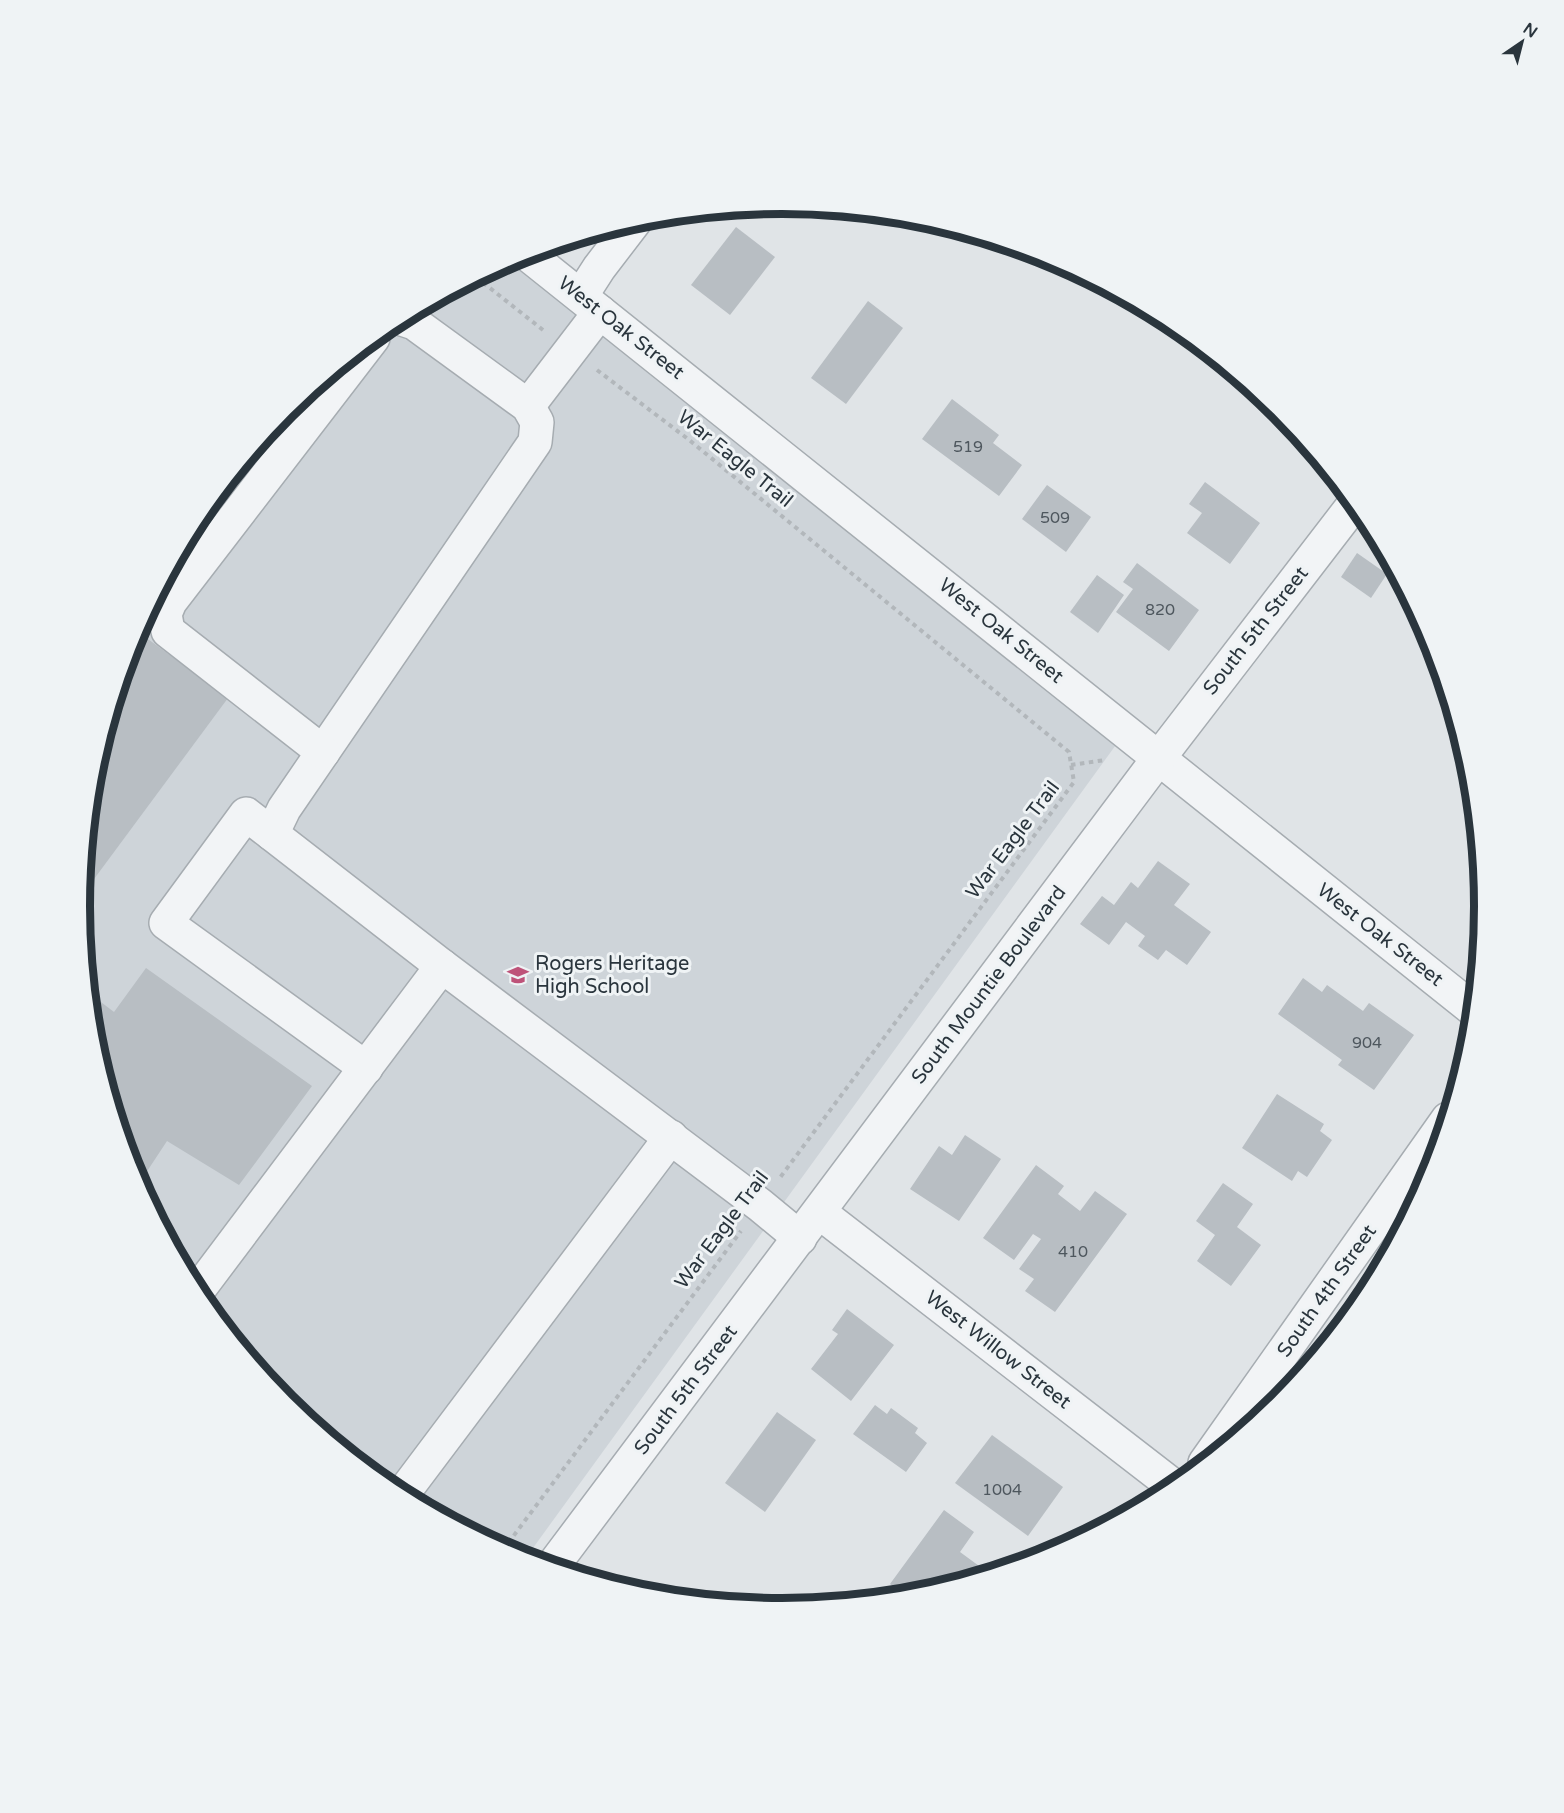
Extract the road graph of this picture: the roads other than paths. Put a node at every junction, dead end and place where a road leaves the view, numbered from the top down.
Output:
1 (625, 233) edge
2 (534, 261) edge
3 (591, 304) junction
4 (412, 322) edge
5 (354, 363) edge
6 (528, 406) junction
7 (1349, 511) edge
8 (323, 752) junction
9 (1158, 759) junction
10 (272, 834) junction
11 (442, 966) junction
12 (1467, 1004) edge
13 (366, 1068) junction
14 (671, 1137) junction
15 (1432, 1141) edge
16 (819, 1212) junction
17 (800, 1238) junction
18 (203, 1284) edge
19 (1220, 1442) edge
20 (1167, 1481) edge
21 (407, 1488) edge
22 (557, 1561) edge

1 - 3 street
2 - 3 street, West Oak Street
3 - 6 street
3 - 9 street, West Oak Street
4 - 6 street
5 - 8 street
6 - 8 street
7 - 9 street, South 5th Street
8 - 10 street
9 - 12 street, West Oak Street
9 - 16 street, South Mountie Boulevard
10 - 11 street
10 - 13 street
11 - 13 street
11 - 14 street
13 - 18 street
14 - 17 street
14 - 21 street
15 - 19 street, South 4th Street
16 - 17 street, South 5th Street
16 - 20 street, West Willow Street
17 - 22 street, South 5th Street

